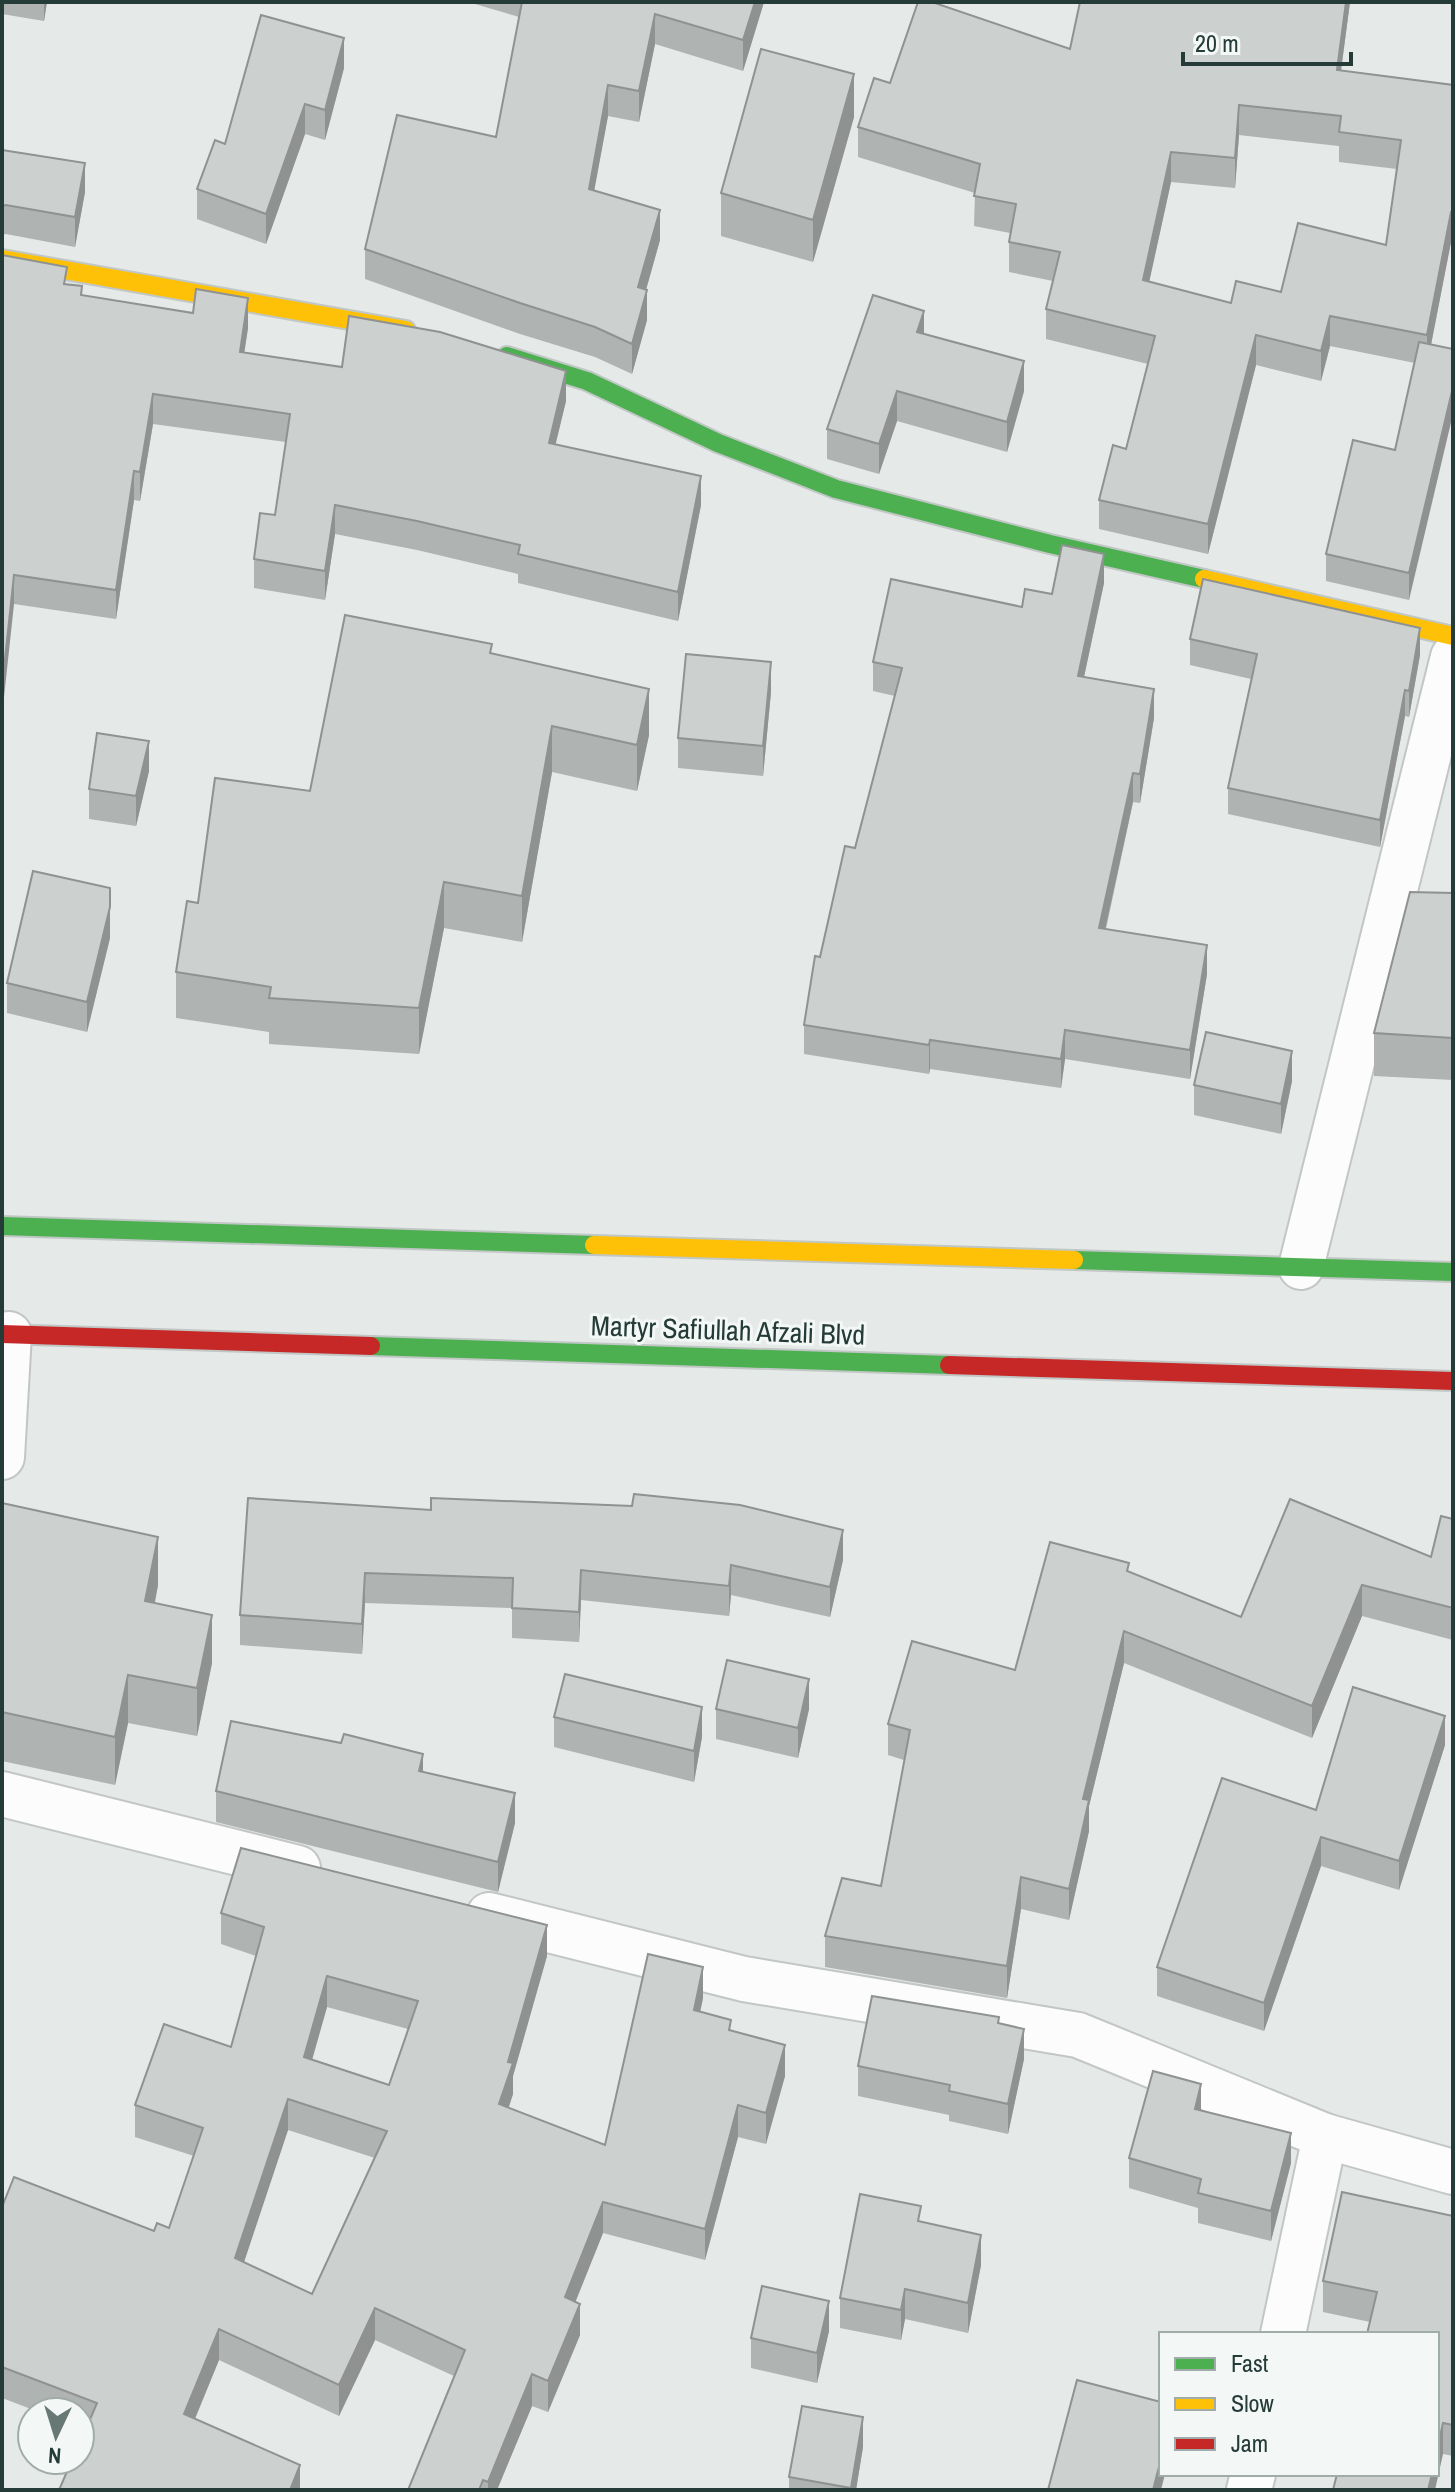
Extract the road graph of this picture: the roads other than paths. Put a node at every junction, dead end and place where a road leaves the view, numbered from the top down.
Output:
1 (2, 259) edge
2 (431, 334) edge
3 (488, 350) edge
4 (1453, 636) edge
5 (1453, 657) edge
6 (2, 1226) edge
7 (1301, 1267) junction
8 (1453, 1272) edge
9 (5, 1334) edge
10 (1453, 1381) edge
11 (2, 1457) edge
12 (2, 1794) edge
13 (342, 1879) edge
14 (451, 1906) edge
15 (1325, 2136) junction
16 (1453, 2172) edge
17 (1283, 2332) edge

1 - 2 main road
3 - 4 main road
5 - 7 street
6 - 7 main road
7 - 8 main road
9 - 10 main road, Martyr Safiullah Afzali Blvd
9 - 11 street
12 - 13 street
14 - 15 street
15 - 16 street
15 - 17 street

